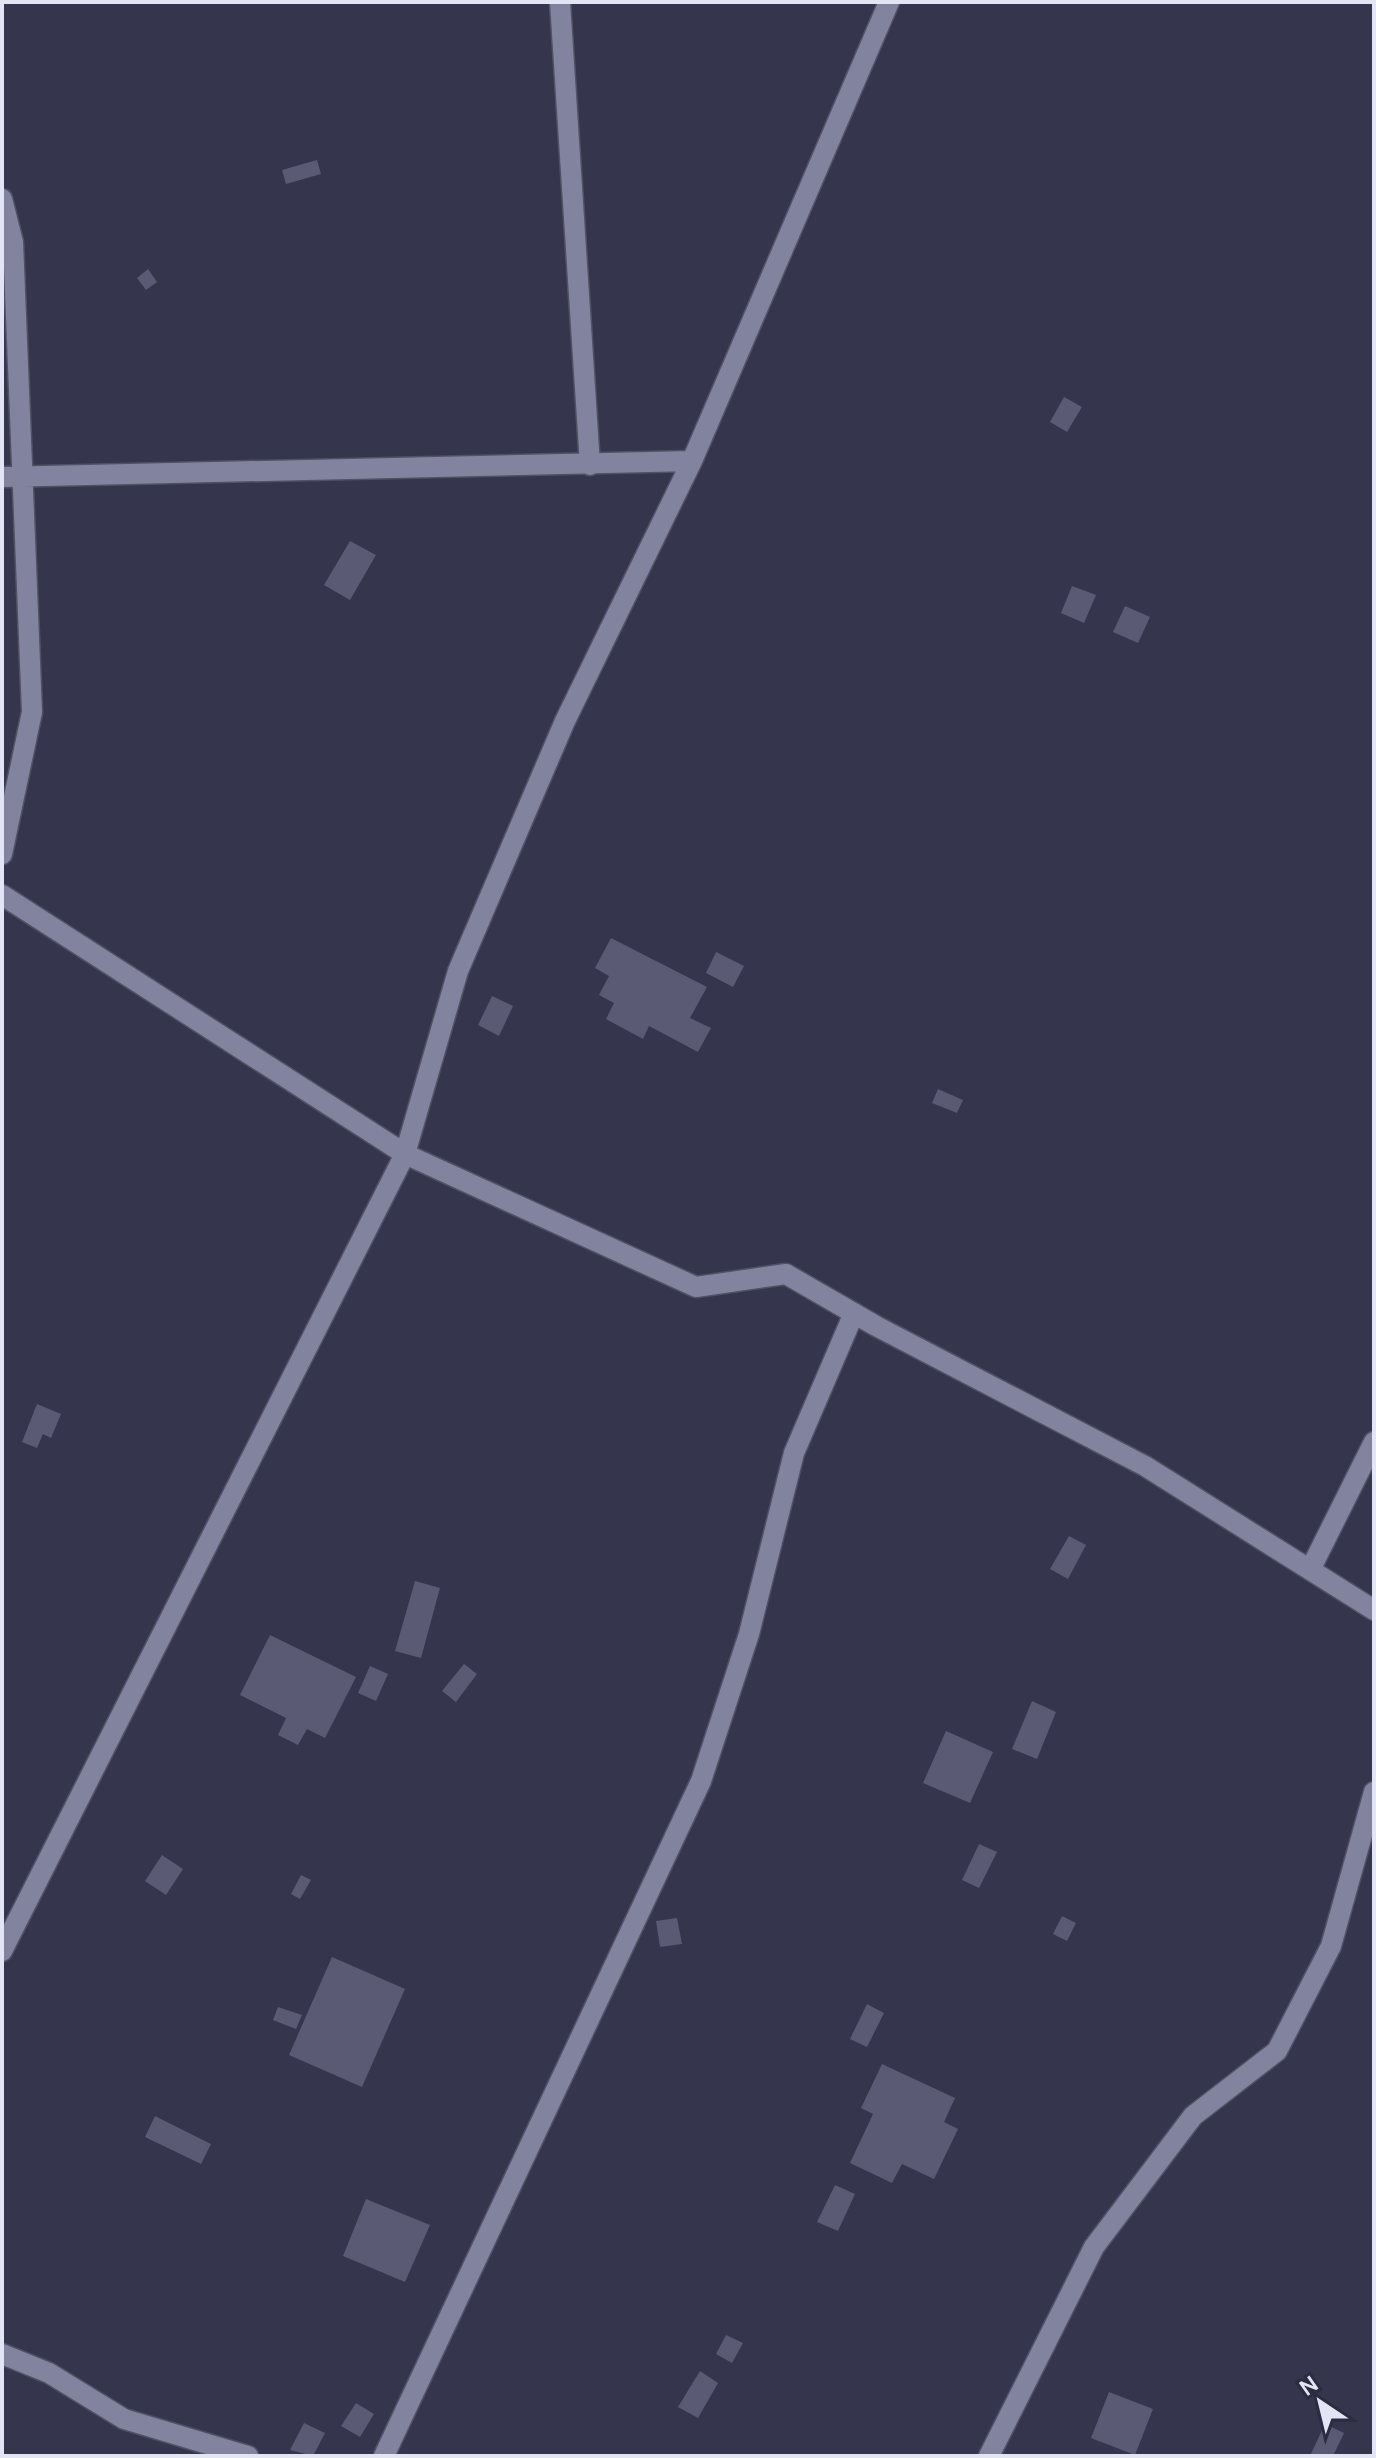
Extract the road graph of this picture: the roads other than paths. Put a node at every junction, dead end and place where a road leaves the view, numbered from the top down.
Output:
1 (560, 2) edge
2 (889, 2) edge
3 (2, 199) edge
4 (692, 461) junction
5 (590, 465) junction
6 (25, 475) junction
7 (2, 477) edge
8 (2, 854) edge
9 (2, 895) edge
10 (405, 1154) junction
11 (854, 1313) junction
12 (1374, 1442) edge
13 (1311, 1568) junction
14 (1374, 1610) edge
15 (1374, 1792) edge
16 (2, 1951) edge
17 (2, 2354) edge
18 (248, 2456) edge
19 (384, 2456) edge
20 (989, 2456) edge

1 - 5 street
2 - 4 street
3 - 6 street
4 - 5 street
4 - 10 street
5 - 6 street
6 - 7 street
6 - 8 street
9 - 10 street
10 - 11 street
10 - 16 street
11 - 13 street
11 - 19 street
12 - 13 street
13 - 14 street
15 - 20 street
17 - 18 street

